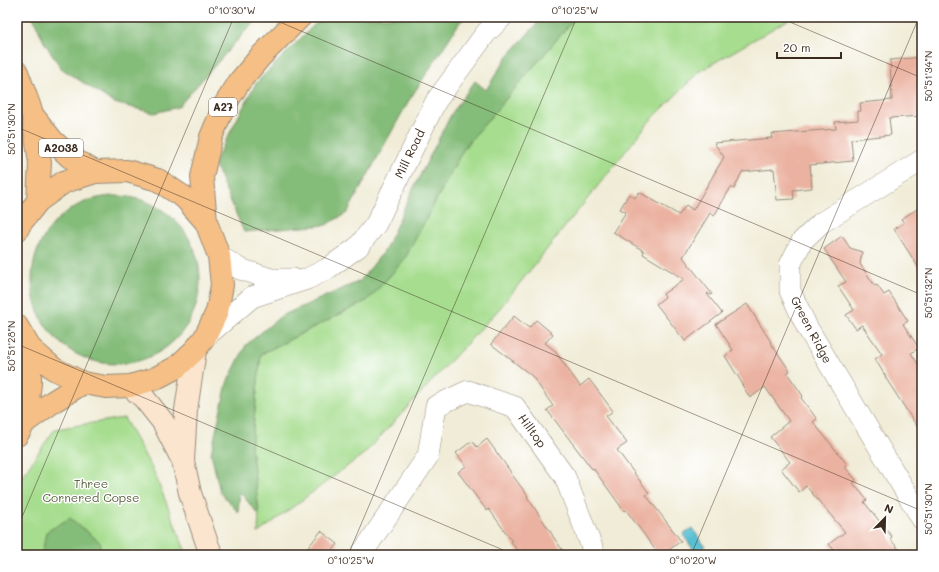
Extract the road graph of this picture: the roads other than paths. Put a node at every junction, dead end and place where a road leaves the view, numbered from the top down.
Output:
1 (300, 17) edge
2 (502, 17) edge
3 (17, 72) edge
4 (33, 116) junction
5 (922, 160) edge
6 (95, 172) junction
7 (38, 201) junction
8 (206, 222) junction
9 (17, 230) edge
10 (220, 256) junction
11 (308, 279) junction
12 (17, 326) edge
13 (200, 344) junction
14 (30, 348) junction
15 (82, 383) junction
16 (130, 386) junction
17 (21, 429) edge
18 (183, 460) junction
19 (922, 519) edge
20 (212, 555) edge
21 (361, 555) edge
22 (595, 555) edge

1 - 8 main road, A27
2 - 11 street, Mill Road
3 - 4 main road, A2038
4 - 6 main road, A2038
4 - 7 main road, A2038
5 - 19 street, Green Ridge
6 - 7 main road
6 - 8 main road
7 - 9 main road
8 - 10 main road
10 - 11 street, Mill Road
10 - 13 main road
11 - 13 street, Mill Road
12 - 14 main road
13 - 16 main road
13 - 18 street
14 - 15 main road
14 - 17 main road
15 - 16 main road
15 - 17 main road
16 - 18 street
18 - 20 street
21 - 22 street, Hilltop

